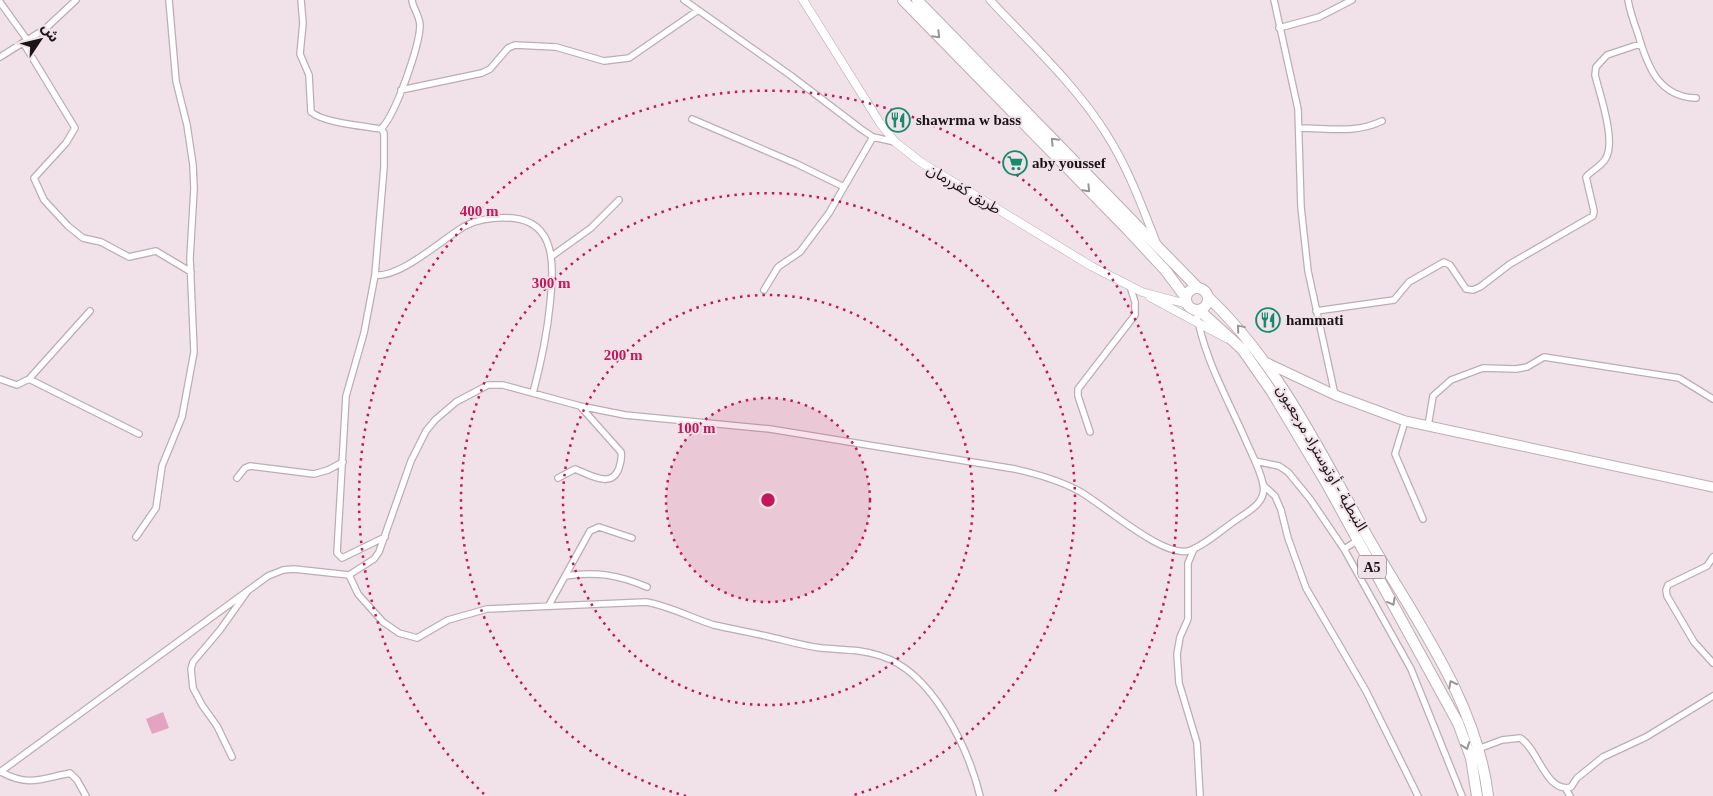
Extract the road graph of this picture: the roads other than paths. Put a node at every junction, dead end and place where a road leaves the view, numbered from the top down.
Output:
1 (76, 0) edge
2 (169, 0) edge
3 (301, 0) edge
4 (412, 0) edge
5 (684, 0) edge
6 (803, 0) edge
7 (903, 0) edge
8 (917, 0) edge
9 (990, 0) edge
10 (1274, 0) edge
11 (1352, 0) edge
12 (1628, 0) edge
13 (0, 2) edge
14 (697, 10) junction
15 (1279, 28) junction
16 (26, 42) junction
17 (1640, 44) junction
18 (0, 57) edge
19 (401, 90) junction
20 (1696, 98) dead end
21 (692, 119) dead end
22 (1382, 120) dead end
23 (1300, 128) junction
24 (382, 129) junction
25 (873, 137) junction
26 (895, 142) junction
27 (844, 187) junction
28 (619, 200) dead end
29 (1158, 246) junction
30 (552, 256) junction
31 (191, 272) junction
32 (375, 275) junction
33 (1130, 286) junction
34 (1198, 288) junction
35 (764, 290) dead end
36 (1142, 292) junction
37 (1208, 297) junction
38 (1186, 301) junction
39 (1197, 310) junction
40 (90, 311) dead end
41 (1316, 311) junction
42 (1198, 323) junction
43 (1233, 342) junction
44 (1242, 349) junction
45 (1267, 364) junction
46 (0, 379) edge
47 (29, 379) junction
48 (533, 393) junction
49 (1335, 394) junction
50 (1713, 399) edge
51 (580, 406) junction
52 (1405, 420) junction
53 (1428, 426) junction
54 (1090, 432) dead end
55 (139, 434) dead end
56 (1255, 461) junction
57 (343, 462) junction
58 (237, 478) dead end
59 (558, 478) dead end
60 (1263, 485) junction
61 (1713, 487) edge
62 (1423, 519) dead end
63 (136, 537) dead end
64 (385, 537) junction
65 (632, 538) dead end
66 (1358, 541) junction
67 (1194, 549) junction
68 (1344, 549) junction
69 (1713, 557) edge
70 (349, 575) junction
71 (565, 576) junction
72 (251, 586) junction
73 (647, 587) dead end
74 (549, 606) junction
75 (1713, 663) edge
76 (1713, 696) edge
77 (1478, 749) junction
78 (232, 757) dead end
79 (1, 772) edge
80 (1566, 788) junction
81 (86, 796) edge
82 (980, 796) edge
83 (1200, 796) edge
84 (1418, 796) edge
85 (1462, 796) edge
86 (1477, 796) edge
87 (1488, 796) edge
88 (1570, 796) edge

1 - 16 street
2 - 31 street
3 - 24 street
4 - 19 street
5 - 14 street
6 - 26 main road, طريق كفررمان
7 -> 38 highway, A5
29 -> 8 highway, A5
9 - 29 street
10 - 15 street
11 - 15 street
12 - 17 street
13 - 16 street
14 - 19 street
14 - 25 street
15 - 23 street
16 - 18 street
16 - 31 street
17 - 20 street
17 - 41 street
19 - 24 street
21 - 27 street
22 - 23 street
23 - 41 street
24 - 32 street
25 - 26 street
25 - 27 street
26 - 33 main road, طريق كفررمان
27 - 35 street
28 - 30 street
29 - 34 highway, A5
30 - 32 street
30 - 48 street
31 - 63 street
32 - 57 street
33 - 36 main road, طريق كفررمان
33 - 54 street
34 - 37 highway, A5
34 - 38 highway
36 - 38 main road, طريق كفررمان
36 - 42 main road
37 - 39 highway
45 -> 37 highway, النبطية - أوتوستراد مرجعيون / A5
38 - 39 highway, A5
39 - 42 street
39 - 43 highway, النبطية - أوتوستراد مرجعيون / A5
40 - 47 street
41 - 49 street
42 - 43 main road
42 - 56 street
43 - 44 highway, النبطية - أوتوستراد مرجعيون / A5
44 - 45 main road
44 - 66 highway, النبطية - أوتوستراد مرجعيون / A5
45 - 49 main road
77 -> 45 highway, النبطية - أوتوستراد مرجعيون / A5
46 - 47 street
47 - 55 street
48 - 51 street
48 - 64 street
49 - 52 main road
50 - 53 street
51 - 59 street
51 - 67 street
52 - 53 main road
52 - 62 street
53 - 61 main road
56 - 60 street
56 - 68 street
57 - 58 street
57 - 64 street
60 - 67 street
60 - 84 street
64 - 70 street
65 - 71 street
66 - 68 street
66 -> 86 highway, النبطية - أوتوستراد مرجعيون / A5
67 - 83 street
68 - 85 street
69 - 75 street
70 - 72 street
70 - 74 street
71 - 73 street
71 - 74 street
72 - 78 street
72 - 79 street
74 - 82 street
76 - 80 street
77 - 80 street
77 - 87 highway, النبطية - أوتوستراد مرجعيون / A5
79 - 81 street
80 - 88 street

